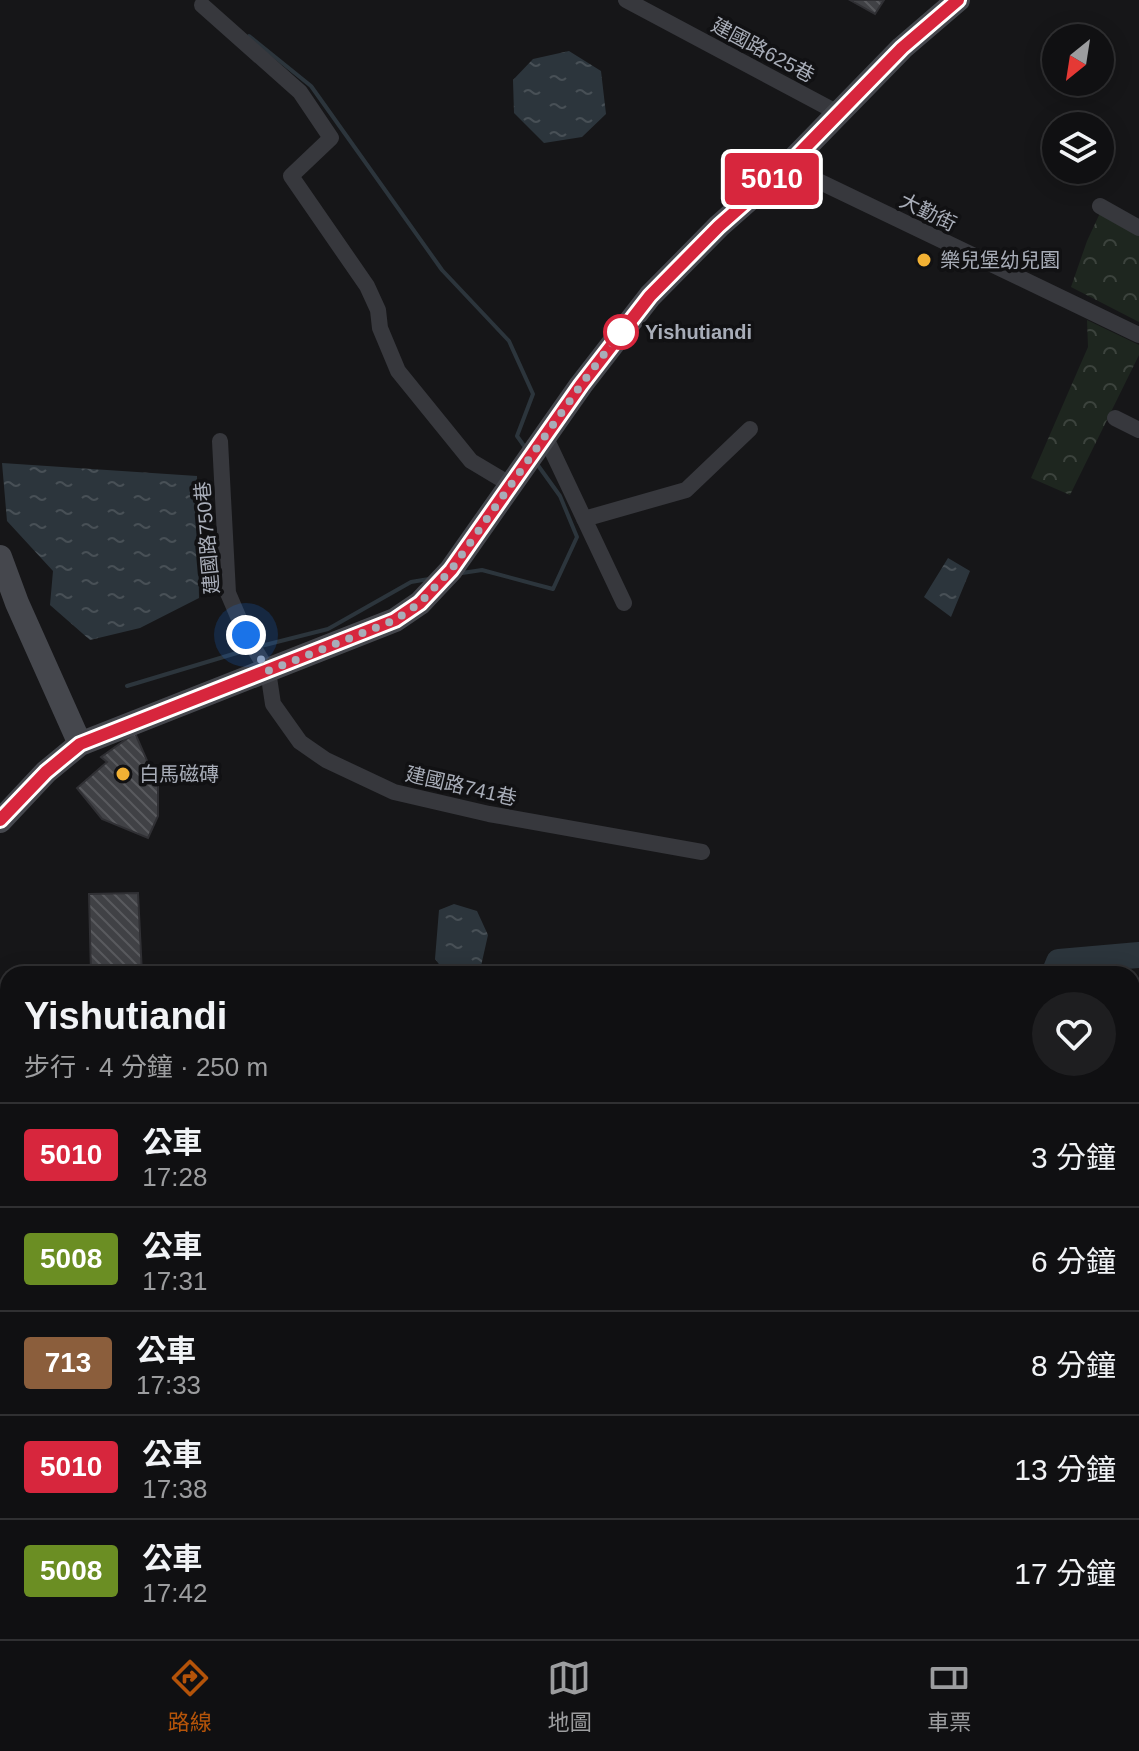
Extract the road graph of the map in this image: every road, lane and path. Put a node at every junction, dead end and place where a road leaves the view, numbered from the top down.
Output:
1 (626, 0) edge
2 (958, 0) edge
3 (202, 5) dead end
4 (840, 114) junction
5 (787, 166) junction
6 (1100, 206) dead end
7 (1139, 228) edge
8 (1139, 335) edge
9 (1115, 418) dead end
10 (750, 429) dead end
11 (1139, 430) edge
12 (220, 441) dead end
13 (536, 449) junction
14 (511, 485) junction
15 (584, 519) junction
16 (0, 557) edge
17 (624, 603) dead end
18 (268, 671) junction
19 (80, 744) junction
20 (0, 821) edge
21 (702, 852) dead end

1 - 4 street, 建國路625巷
2 - 4 street
3 - 14 street
4 - 5 street
5 - 8 street, 大勤街
5 - 13 street
6 - 7 street
9 - 11 street
10 - 15 street
12 - 18 street, 建國路750巷
13 - 14 street
13 - 15 street
14 - 18 street
15 - 17 street
16 - 19 street
18 - 19 street
18 - 21 street, 建國路741巷
19 - 20 street

